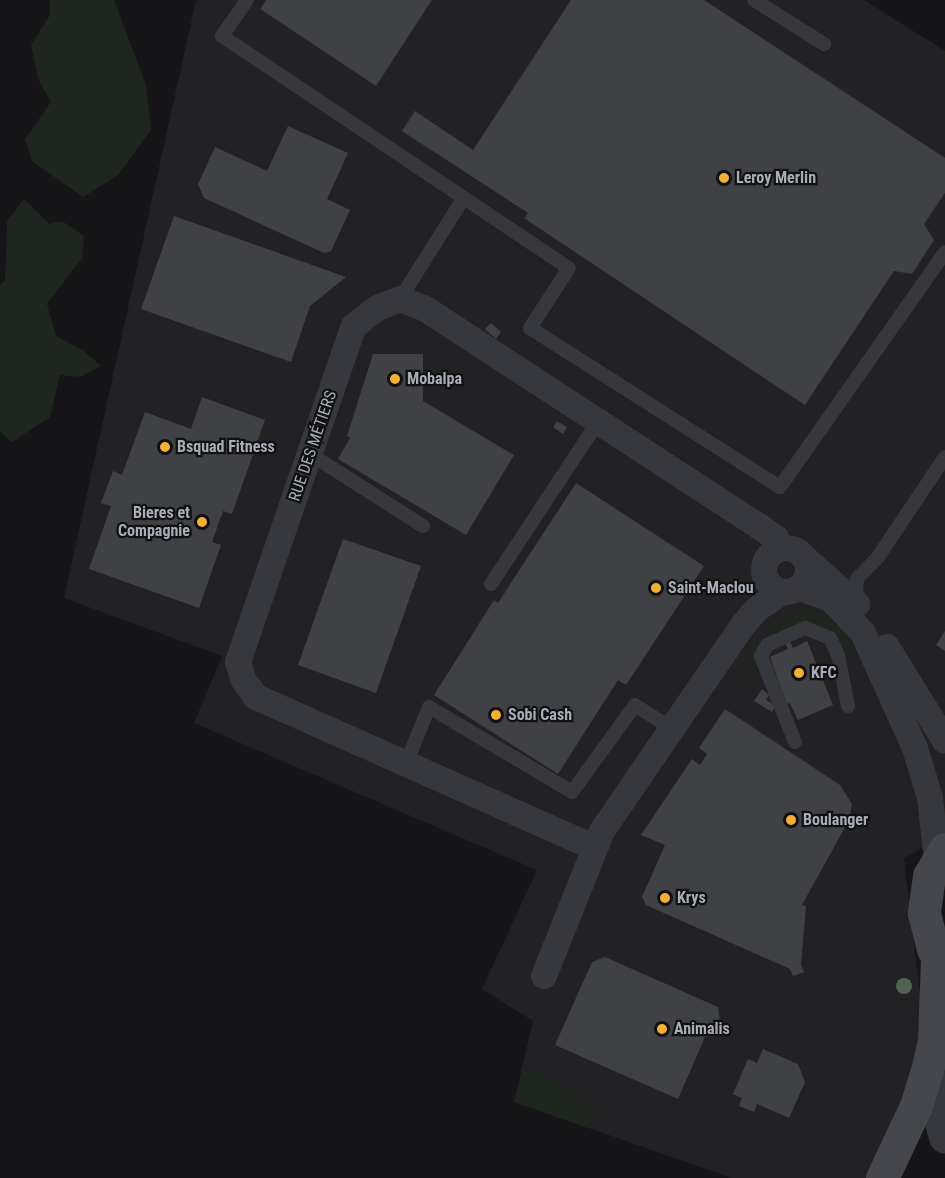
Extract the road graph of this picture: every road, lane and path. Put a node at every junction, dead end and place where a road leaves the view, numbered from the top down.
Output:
1 (247, 0) edge
2 (754, 0) edge
3 (824, 44) dead end
4 (463, 199) junction
5 (945, 252) edge
6 (400, 299) junction
7 (598, 422) junction
8 (310, 454) junction
9 (945, 456) edge
10 (423, 526) dead end
11 (780, 548) junction
12 (807, 560) junction
13 (764, 568) junction
14 (491, 584) dead end
15 (791, 590) junction
16 (856, 603) junction
17 (707, 678) junction
18 (848, 706) dead end
19 (672, 729) junction
20 (945, 741) edge
21 (795, 742) dead end
22 (406, 761) junction
23 (593, 847) junction
24 (941, 854) edge
25 (941, 962) edge
26 (544, 976) dead end
27 (927, 1071) junction
28 (945, 1137) edge
29 (882, 1178) edge

1 - 4 lane
2 - 3 lane
4 - 5 lane
4 - 6 lane
6 - 7 street
6 - 8 street, RUE DES MÉTIERS
7 - 11 street
7 - 14 lane
8 - 10 lane
8 - 22 street, RUE DES MÉTIERS
9 - 16 lane
11 - 12 street
11 - 13 street
12 - 15 street
12 - 16 street
13 - 15 street
13 - 17 street
15 - 17 street
15 - 24 street
16 - 20 street
17 - 19 street
18 - 21 lane
19 - 22 lane
19 - 23 street
22 - 23 street, RUE DES MÉTIERS
23 - 26 street
24 - 25 main road
25 - 27 main road
27 - 28 street
27 - 29 main road

